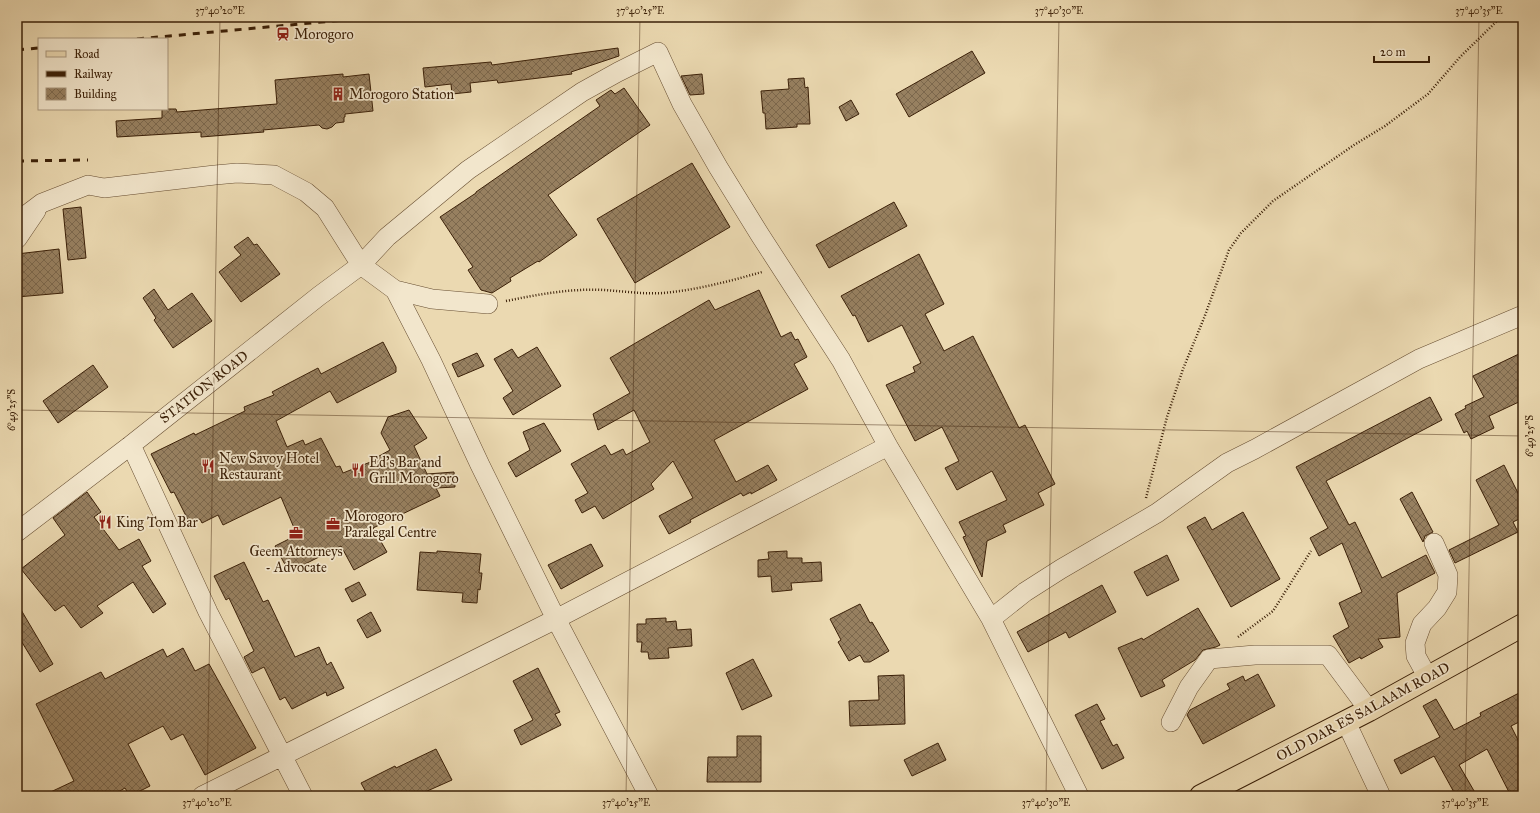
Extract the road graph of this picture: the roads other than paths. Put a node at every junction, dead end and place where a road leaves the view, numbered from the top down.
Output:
1 (42, 203) junction
2 (17, 219) edge
3 (17, 239) edge
4 (361, 265) junction
5 (395, 290) junction
6 (488, 304) road end
7 (1523, 315) edge
8 (131, 445) junction
9 (888, 446) junction
10 (17, 532) edge
11 (1434, 543) dead end
12 (556, 619) junction
13 (991, 619) junction
14 (1523, 625) edge
15 (1428, 678) junction
16 (1369, 710) junction
17 (1171, 722) dead end
18 (1346, 722) junction
19 (283, 755) junction
20 (202, 796) edge
21 (303, 796) edge
22 (649, 796) edge
23 (1078, 796) edge
24 (1201, 796) edge
25 (1381, 796) edge

1 - 2 street
1 - 3 street
1 - 4 street
4 - 5 street
4 - 8 street, STATION ROAD
4 - 9 street, STATION ROAD
5 - 6 street
5 - 12 street
7 - 13 street
8 - 10 street, STATION ROAD
8 - 19 street
9 - 12 street
9 - 13 street
11 - 15 street
12 - 19 street
12 - 22 street
13 - 23 street
14 - 15 main road, OLD DAR ES SALAAM ROAD
15 - 16 main road, OLD DAR ES SALAAM ROAD
16 - 17 street
16 - 18 main road, OLD DAR ES SALAAM ROAD
18 - 24 main road, OLD DAR ES SALAAM ROAD
18 - 25 street
19 - 20 street
19 - 21 street

